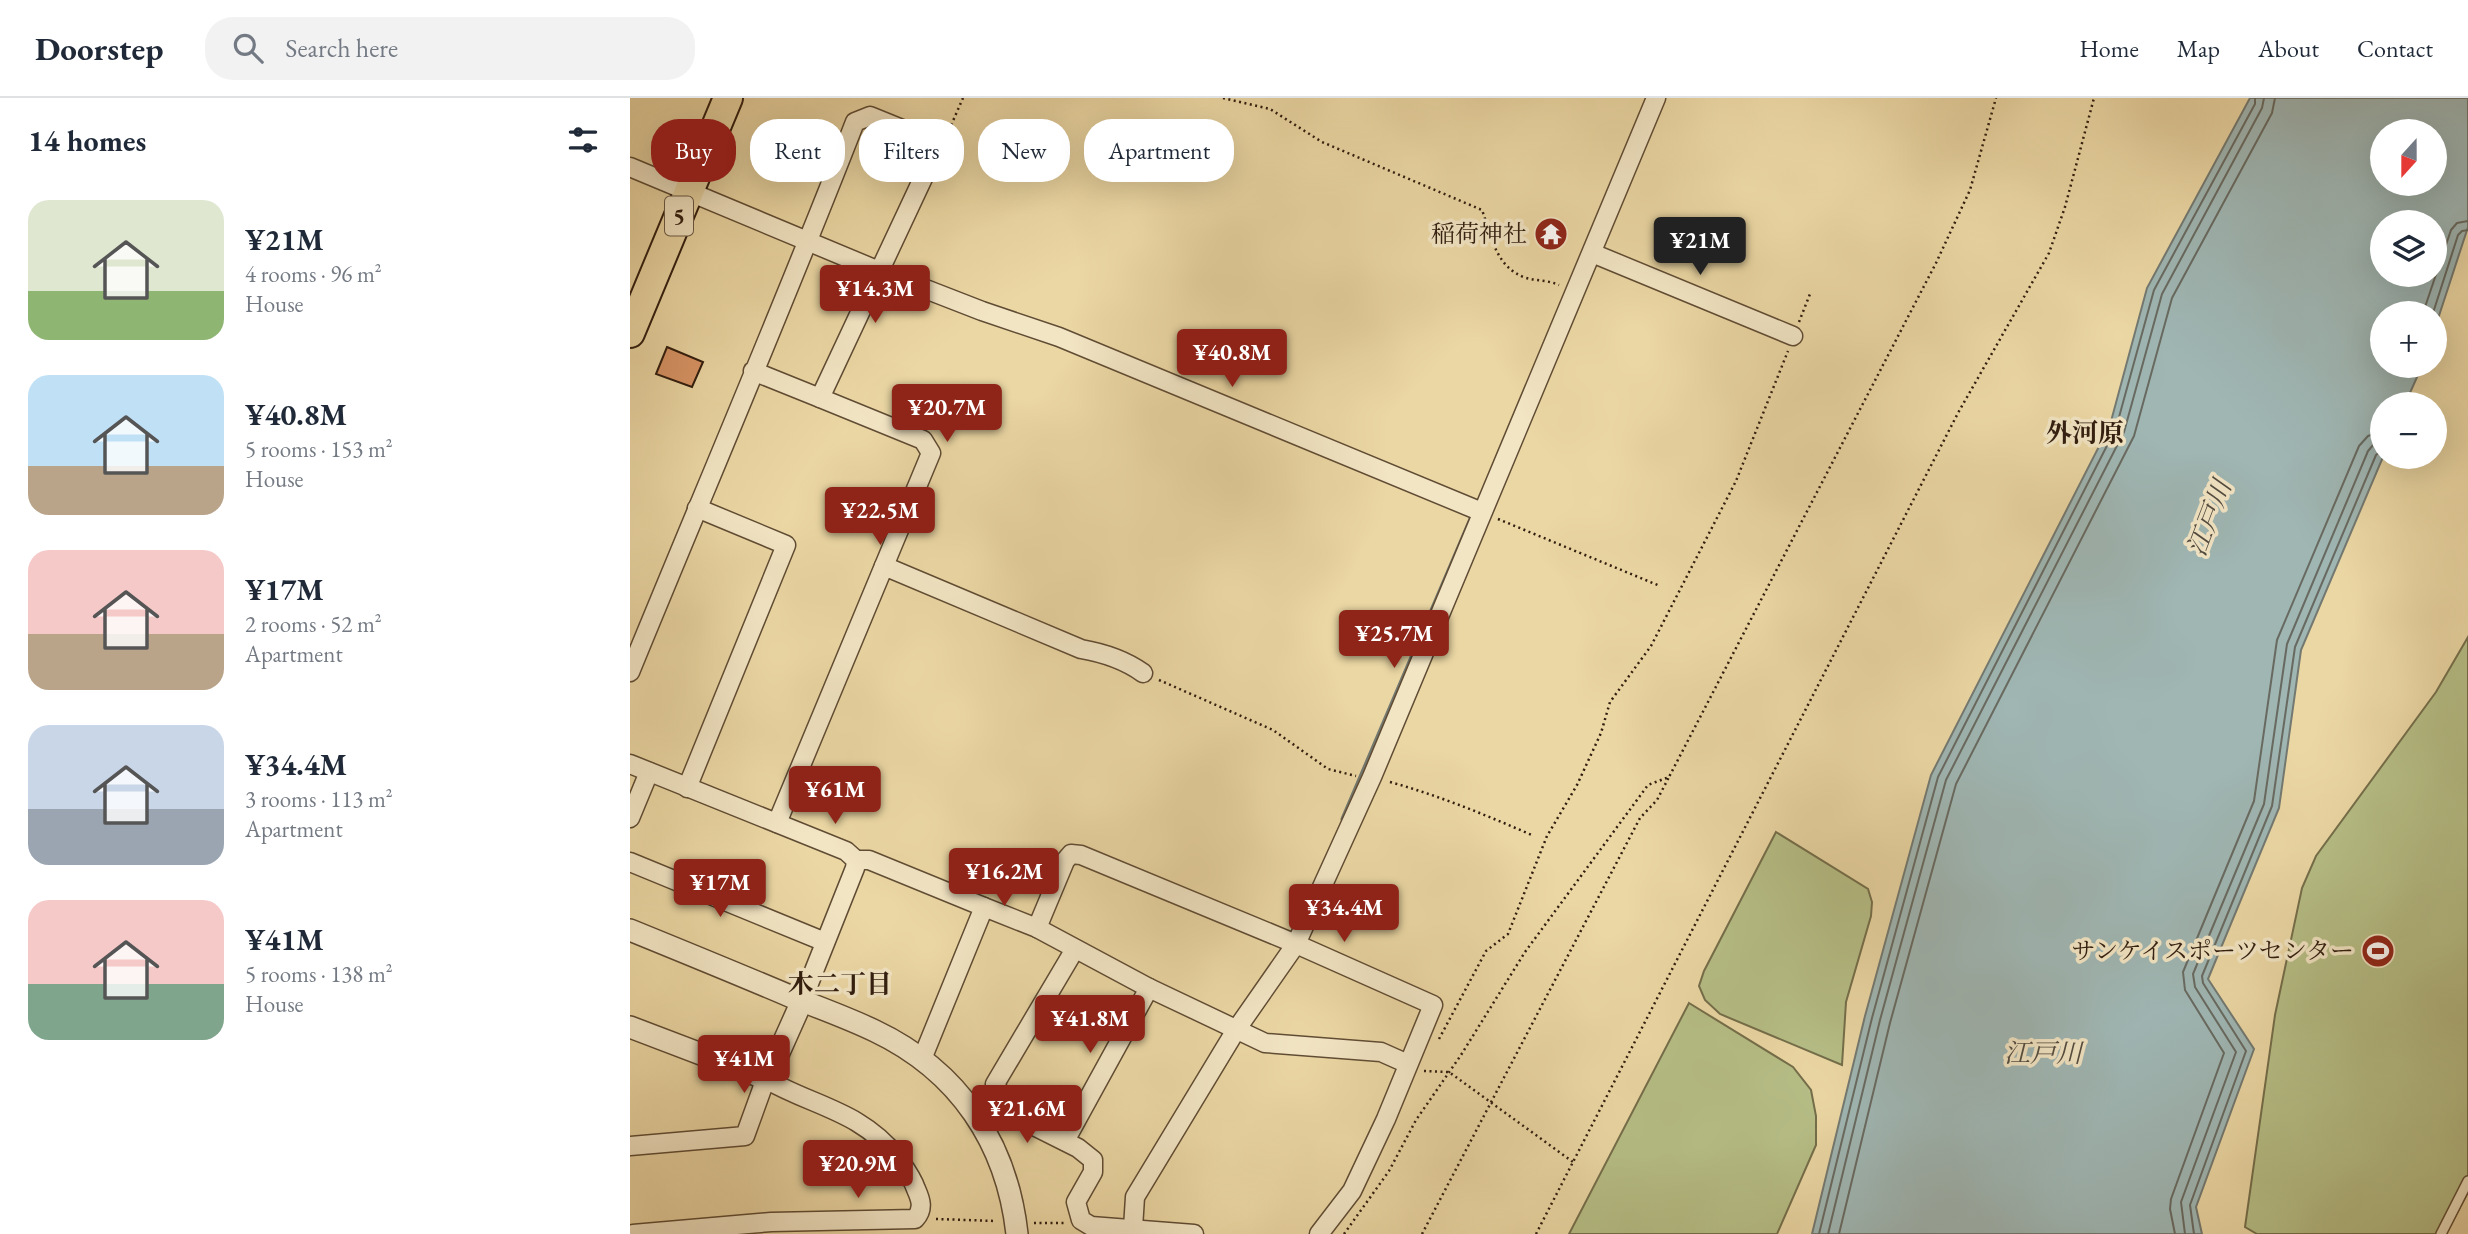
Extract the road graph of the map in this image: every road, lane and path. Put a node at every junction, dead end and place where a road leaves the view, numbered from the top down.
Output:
1 (728, 98) edge
2 (963, 98) edge
3 (1223, 98) edge
4 (1656, 98) edge
5 (1996, 98) edge
6 (2094, 98) edge
7 (954, 119) edge
8 (859, 120) edge
9 (630, 167) edge
10 (921, 182) edge
11 (689, 191) junction
12 (808, 242) junction
13 (1592, 253) junction
14 (879, 271) junction
15 (1575, 291) junction
16 (1810, 293) dead end
17 (630, 334) edge
18 (1793, 336) junction
19 (753, 371) junction
20 (820, 398) junction
21 (697, 508) junction
22 (1475, 510) junction
23 (884, 566) junction
24 (1660, 586) dead end
25 (630, 672) edge
26 (1143, 673) joint
27 (630, 764) edge
28 (649, 772) junction
29 (1371, 777) junction
30 (1669, 777) junction
31 (687, 788) junction
32 (630, 818) edge
33 (777, 823) junction
34 (1534, 836) dead end
35 (856, 860) junction
36 (630, 862) edge
37 (984, 907) junction
38 (1037, 928) junction
39 (630, 930) edge
40 (825, 942) junction
41 (1296, 944) junction
42 (1075, 949) junction
43 (1149, 988) junction
44 (802, 1001) junction
45 (630, 1027) edge
46 (1236, 1030) junction
47 (1437, 1044) dead end
48 (922, 1059) junction
49 (1428, 1063) dead end
50 (1418, 1071) junction
51 (1449, 1072) junction
52 (764, 1079) junction
53 (1490, 1104) junction
54 (1065, 1141) junction
55 (630, 1146) edge
56 (1573, 1162) junction
57 (2468, 1181) edge
58 (919, 1213) junction
59 (1081, 1220) junction
60 (1017, 1226) edge
61 (1133, 1228) junction
62 (634, 1234) edge
63 (1194, 1234) edge
64 (1319, 1234) edge
65 (1344, 1234) edge
66 (1422, 1234) edge
67 (1536, 1234) edge
68 (2441, 1234) edge

1 - 11 main road, 5
2 - 7 path
3 - 15 path
4 - 13 street
5 - 30 path
6 - 56 path
8 - 12 street
9 - 11 street
10 - 14 street
11 - 12 street
11 - 17 main road, 5
12 - 14 street
12 - 19 street
13 - 15 street
13 - 18 street
14 - 20 street
14 - 22 street
15 - 22 street
16 - 18 path
18 - 47 path
19 - 20 street
19 - 21 street
20 - 23 street
21 - 25 street
21 - 31 street
22 - 24 path
22 - 29 street
23 - 26 street
23 - 33 street
26 - 29 path
27 - 28 street
28 - 31 street
28 - 32 street
29 - 34 path
29 - 41 street
30 - 51 path
30 - 53 path
31 - 33 street
33 - 35 street
35 - 37 street
35 - 40 street
36 - 40 street
37 - 38 street
37 - 48 street
38 - 41 street
38 - 42 street
39 - 44 street
40 - 44 street
41 - 46 street
41 - 50 street
42 - 43 street
42 - 54 street
43 - 46 street
43 - 54 street
44 - 48 street
44 - 52 street
45 - 52 street
46 - 50 street
46 - 61 street
48 - 60 street
49 - 50 path
50 - 51 path
50 - 64 street
51 - 53 path
51 - 65 path
52 - 55 street
52 - 58 street
53 - 56 path
53 - 66 path
54 - 59 street
56 - 67 path
57 - 68 lane
58 - 60 path
58 - 62 street
59 - 60 path
59 - 61 street
61 - 63 street

